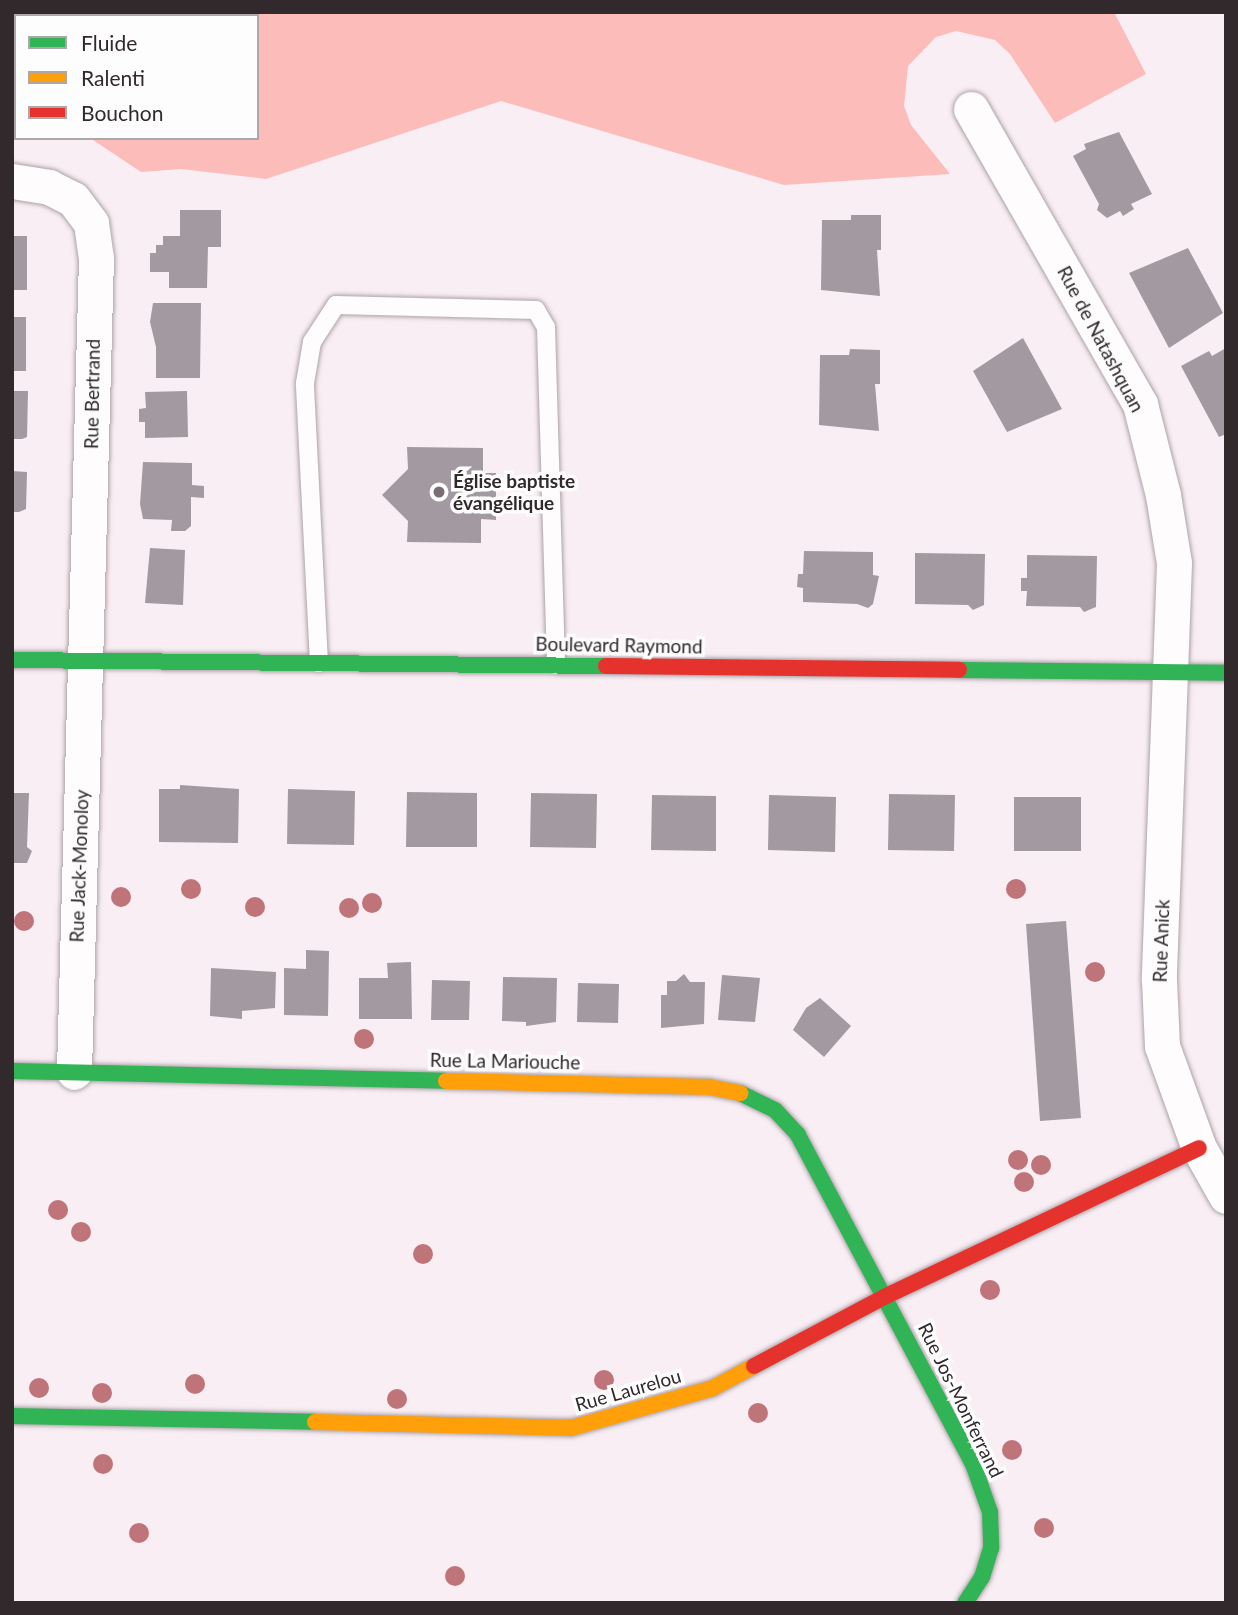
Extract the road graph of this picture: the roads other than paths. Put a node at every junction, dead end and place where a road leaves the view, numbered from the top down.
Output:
1 (971, 109) dead end
2 (12, 181) edge
3 (12, 660) edge
4 (85, 660) junction
5 (319, 663) junction
6 (556, 665) junction
7 (1170, 673) junction
8 (1226, 673) edge
9 (12, 1071) edge
10 (74, 1072) junction
11 (1199, 1148) junction
12 (1226, 1196) edge
13 (886, 1296) junction
14 (12, 1416) edge
15 (965, 1603) edge

1 - 7 street, Rue de Natashquan
2 - 4 street, Rue Bertrand
3 - 4 street, Boulevard Raymond
4 - 5 street, Boulevard Raymond
4 - 10 street, Rue Jack-Monoloy
5 - 6 street, Boulevard Raymond
5 - 6 lane
6 - 7 street, Boulevard Raymond
7 - 8 street, Boulevard Raymond
7 - 11 street, Rue Anick
9 - 10 street, Rue La Mariouche
10 - 13 street, Rue La Mariouche
11 - 12 street, Rue Anick
11 - 13 street, Rue Laurelou
13 - 14 street, Rue Laurelou
13 - 15 street, Rue Jos-Monferrand

